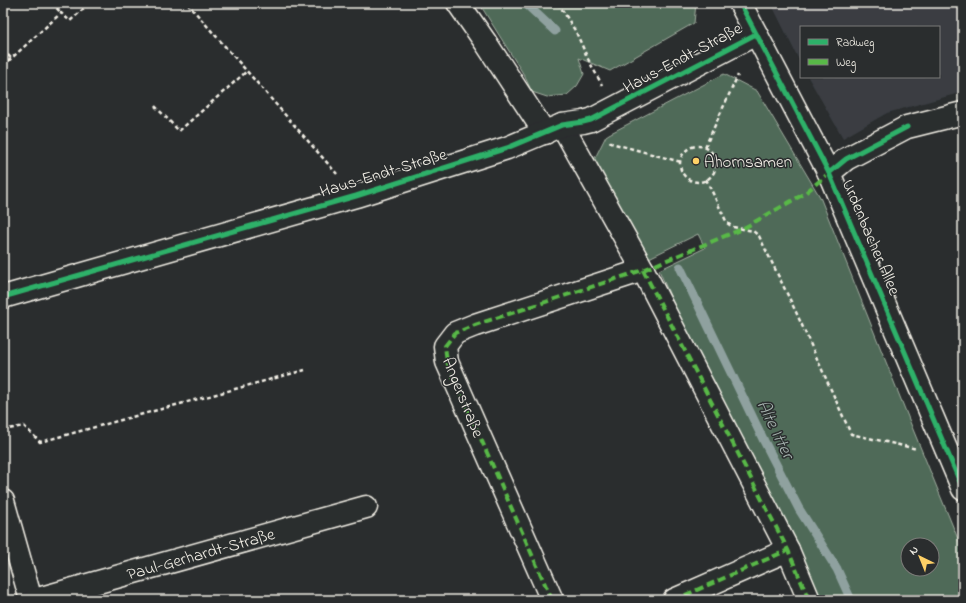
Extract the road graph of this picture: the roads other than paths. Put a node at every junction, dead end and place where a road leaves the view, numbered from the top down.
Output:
1 (458, 3) edge
2 (740, 3) edge
3 (756, 34) junction
4 (963, 113) edge
5 (553, 129) junction
6 (829, 173) junction
7 (643, 270) junction
8 (3, 297) edge
9 (963, 489) edge
10 (3, 501) edge
11 (366, 507) dead end
12 (788, 550) junction
13 (31, 600) edge
14 (34, 600) edge
15 (552, 600) edge
16 (674, 600) edge
17 (809, 600) edge

1 - 5 street
2 - 3 street, Urdenbacher Allee
3 - 5 street, Haus-Endt-Straße
3 - 6 street, Urdenbacher Allee
4 - 6 street
5 - 7 street
5 - 8 street, Haus-Endt-Straße
6 - 9 street, Urdenbacher Allee
7 - 12 street
7 - 15 street, Angerstraße
10 - 13 street
11 - 14 street, Paul-Gerhardt-Straße
12 - 16 street
12 - 17 street

